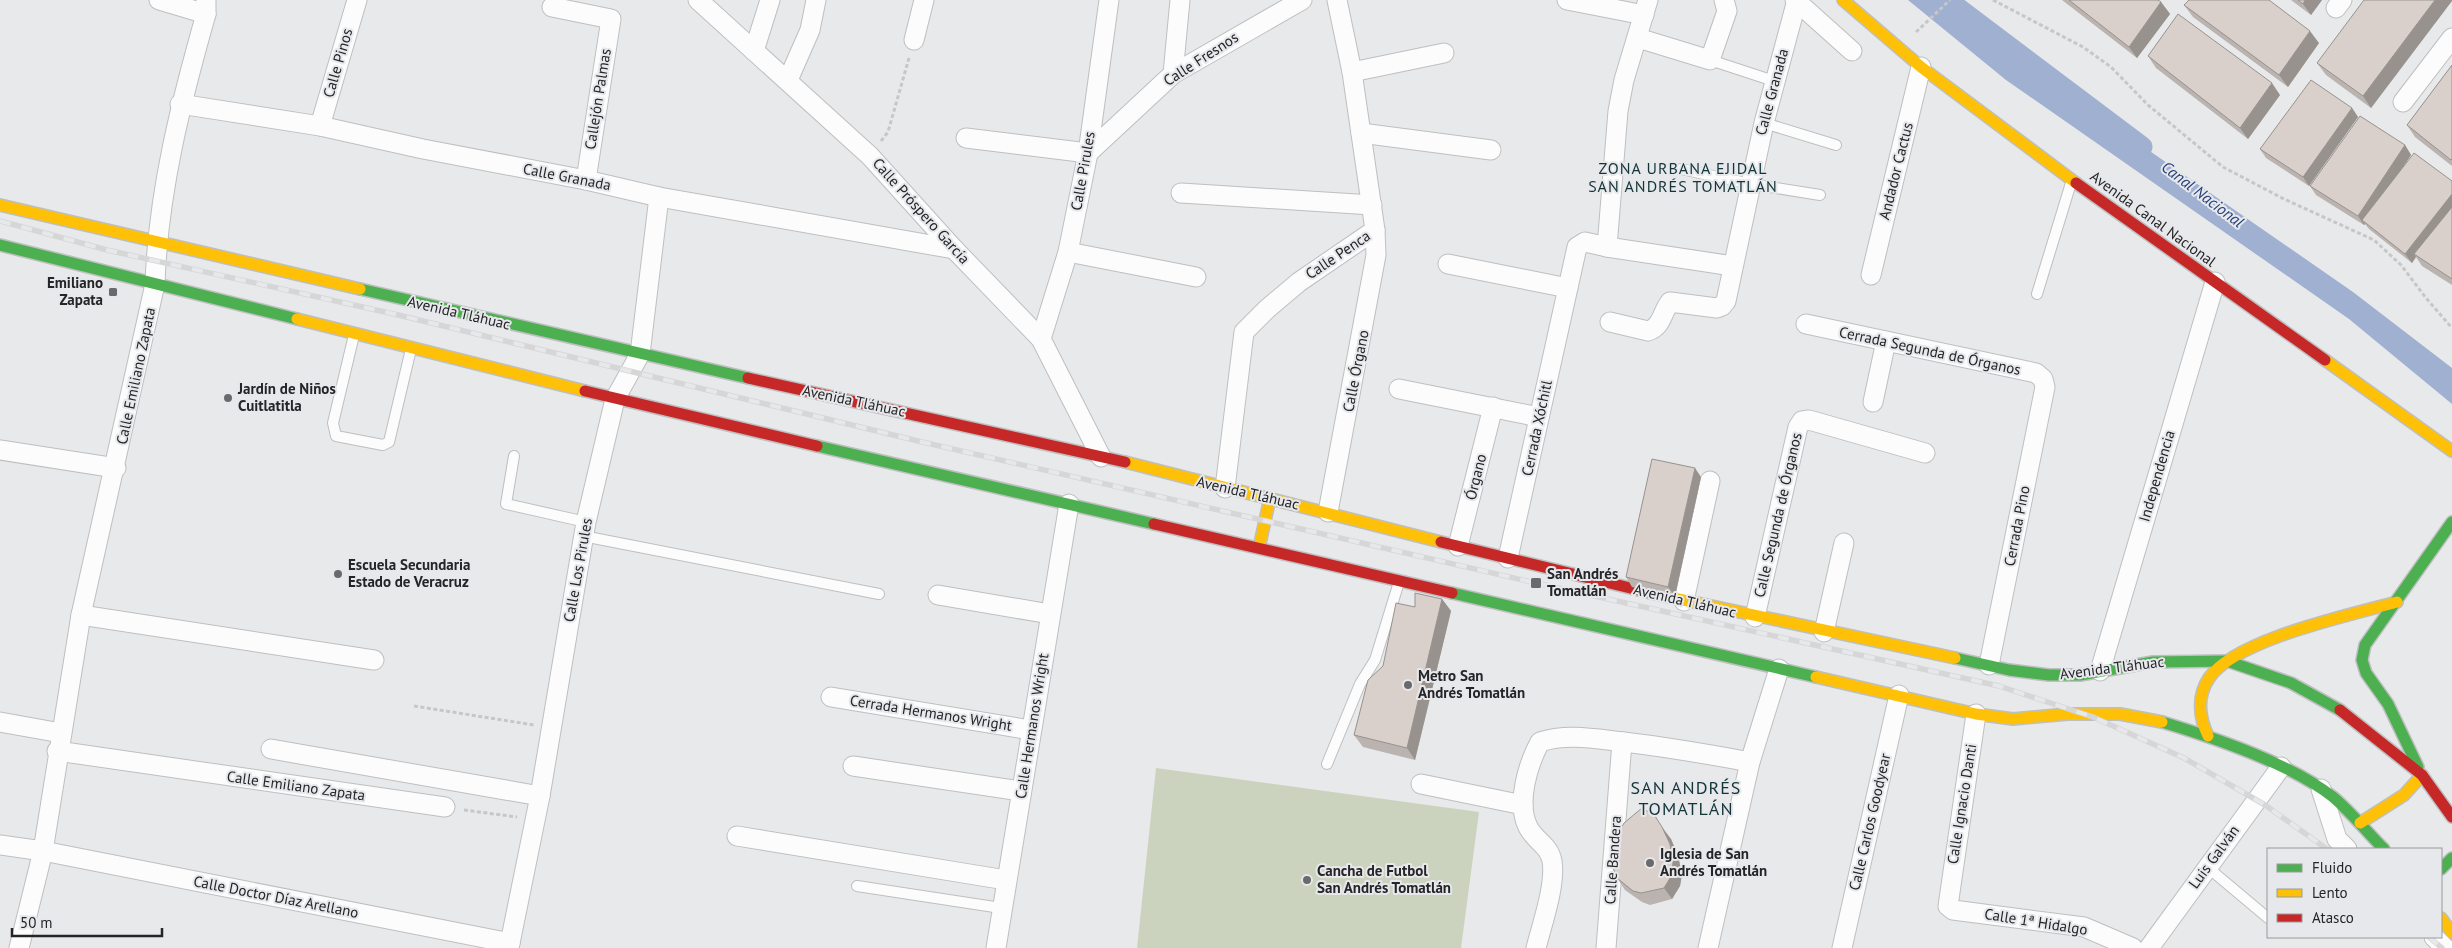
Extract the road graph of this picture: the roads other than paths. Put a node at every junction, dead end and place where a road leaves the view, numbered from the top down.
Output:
1 (160, 0) edge
2 (356, 0) edge
3 (698, 0) edge
4 (770, 0) edge
5 (816, 0) edge
6 (924, 0) edge
7 (1109, 0) edge
8 (1180, 0) edge
9 (1302, 0) edge
10 (1337, 0) edge
11 (1567, 0) edge
12 (1724, 0) edge
13 (1796, 0) edge
14 (1843, 0) edge
15 (206, 7) edge
16 (552, 8) dead end
17 (720, 8) edge
18 (1646, 8) edge
19 (1638, 38) junction
20 (2452, 38) edge
21 (914, 40) road end
22 (754, 51) junction
23 (1852, 51) dead end
24 (1444, 53) dead end
25 (1710, 60) junction
26 (1921, 67) junction
27 (1352, 72) junction
28 (1173, 74) junction
29 (788, 80) junction
30 (1774, 81) junction
31 (2403, 102) dead end
32 (180, 104) junction
33 (1764, 123) junction
34 (320, 126) junction
35 (1361, 133) junction
36 (966, 138) dead end
37 (1836, 145) dead end
38 (1491, 150) dead end
39 (1088, 153) junction
40 (1681, 169) dead end
41 (586, 180) junction
42 (2072, 180) junction
43 (1750, 184) junction
44 (1181, 193) dead end
45 (1820, 195) dead end
46 (659, 197) junction
47 (0, 205) edge
48 (1372, 205) junction
49 (1375, 230) junction
50 (156, 243) junction
51 (0, 245) edge
52 (1607, 247) junction
53 (954, 249) junction
54 (1068, 252) junction
55 (1448, 264) dead end
56 (1733, 266) junction
57 (1871, 275) dead end
58 (1196, 278) dead end
59 (2215, 282) junction
60 (156, 284) junction
61 (1567, 293) junction
62 (2037, 294) dead end
63 (1610, 322) dead end
64 (1806, 324) dead end
65 (354, 335) junction
66 (1041, 339) junction
67 (1886, 341) junction
68 (411, 349) junction
69 (640, 354) junction
70 (2045, 388) joint
71 (1399, 389) dead end
72 (614, 399) junction
73 (1873, 402) dead end
74 (1493, 407) junction
75 (1540, 417) junction
76 (0, 450) edge
77 (2452, 452) edge
78 (1925, 453) dead end
79 (514, 456) dead end
80 (1100, 457) junction
81 (116, 468) junction
82 (1710, 481) dead end
83 (1225, 488) junction
84 (1270, 498) junction
85 (1069, 504) junction
86 (1328, 512) junction
87 (2452, 522) edge
88 (585, 529) junction
89 (1844, 543) dead end
90 (1458, 546) junction
91 (1259, 548) junction
92 (1508, 558) junction
93 (1633, 570) edge
94 (1400, 580) junction
95 (1630, 589) junction
96 (879, 594) dead end
97 (938, 595) dead end
98 (1684, 601) junction
99 (2397, 602) junction
100 (1050, 614) junction
101 (81, 615) junction
102 (1755, 617) junction
103 (1824, 632) junction
104 (374, 660) dead end
105 (2227, 661) junction
106 (1989, 666) junction
107 (1778, 669) junction
108 (2100, 672) junction
109 (1898, 695) junction
110 (831, 697) dead end
111 (1976, 714) junction
112 (0, 722) edge
113 (1031, 730) junction
114 (2208, 736) junction
115 (59, 742) junction
116 (1622, 742) junction
117 (271, 749) dead end
118 (1750, 762) junction
119 (1326, 764) dead end
120 (853, 766) dead end
121 (2281, 767) junction
122 (2422, 775) junction
123 (1421, 784) dead end
124 (2320, 788) junction
125 (1021, 792) junction
126 (540, 796) junction
127 (1523, 805) junction
128 (445, 807) road end
129 (2451, 815) edge
130 (2360, 823) junction
131 (737, 836) dead end
132 (0, 845) edge
133 (2346, 848) edge
134 (2383, 848) edge
135 (43, 851) junction
136 (2452, 858) edge
137 (2206, 866) junction
138 (2442, 868) edge
139 (1006, 880) junction
140 (857, 886) dead end
141 (1948, 895) joint
142 (1001, 908) junction
143 (2267, 917) edge
144 (2442, 919) edge
145 (2452, 933) edge
146 (2435, 938) edge
147 (510, 946) edge
148 (19, 948) edge
149 (996, 948) edge
150 (1536, 948) edge
151 (1606, 948) edge
152 (1708, 948) edge
153 (1842, 948) edge
154 (2133, 948) edge
155 (2149, 948) edge
156 (2445, 948) edge

1 - 15 street
2 - 34 street, Calle Pinos
3 - 17 street, Calle Próspero García
4 - 22 street
5 - 29 street
6 - 21 street
7 - 39 street, Calle Pirules
8 - 28 street
9 - 28 street, Calle Fresnos
10 - 27 street, Calle Penca
11 - 18 street
12 - 25 street
13 - 23 street
13 - 30 street, Calle Granada
14 - 26 main road, Avenida Canal Nacional
15 - 32 street, Calle Emiliano Zapata
16 - 41 street, Callejón Palmas
17 - 22 street, Calle Próspero García
18 - 19 street
19 - 25 street
19 - 52 street
20 - 31 street
22 - 29 street, Calle Próspero García
24 - 27 street
25 - 30 lane
26 - 42 main road, Avenida Canal Nacional
26 - 57 street, Andador Cactus
27 - 35 street, Calle Penca
28 - 39 street, Calle Fresnos
29 - 53 street, Calle Próspero García
30 - 33 street, Calle Granada
32 - 34 street, Calle Granada
32 - 50 street, Calle Emiliano Zapata
33 - 37 lane
33 - 43 street, Calle Granada
34 - 41 street, Calle Granada
35 - 38 street
35 - 48 street, Calle Penca
36 - 39 street
39 - 54 street, Calle Pirules
40 - 43 lane
41 - 46 street, Calle Granada
42 - 59 main road, Avenida Canal Nacional
42 - 62 lane
43 - 45 lane
43 - 56 street, Calle Granada
44 - 48 street
46 - 53 street, Calle Granada
46 - 69 street, Calle Los Pirules
47 - 50 main road, Avenida Tláhuac
48 - 49 street, Calle Penca
49 - 83 street, Calle Penca
49 - 86 street, Calle Órgano
50 - 60 street, Calle Emiliano Zapata
50 - 69 main road, Avenida Tláhuac
51 - 60 main road
52 - 56 street
52 - 61 street, Cerrada Xóchitl
53 - 66 street, Calle Próspero García
54 - 58 street
54 - 66 street, Calle Pirules
55 - 61 street
56 - 63 street
59 - 77 main road, Avenida Canal Nacional
59 - 108 street, Independencia
60 - 65 main road
60 - 81 street, Calle Emiliano Zapata
61 - 75 street, Cerrada Xóchitl
64 - 67 street, Cerrada Segunda de Órganos
65 - 68 main road
65 - 68 lane
66 - 80 street, Calle Próspero García
67 - 70 street, Cerrada Segunda de Órganos
67 - 73 street
68 - 72 main road
69 - 72 street, Calle Los Pirules
69 - 80 main road, Avenida Tláhuac
70 - 106 street, Cerrada Pino
71 - 74 street
72 - 85 main road
72 - 88 street, Calle Los Pirules
74 - 75 street
74 - 90 street, Órgano
75 - 92 street, Cerrada Xóchitl
76 - 81 street
78 - 102 street, Calle Segunda de Órganos
79 - 88 lane
80 - 83 main road, Avenida Tláhuac
81 - 101 street, Calle Emiliano Zapata
82 - 98 street
83 - 84 main road, Avenida Tláhuac
84 - 86 main road, Avenida Tláhuac
84 - 91 main road
85 - 91 main road
85 - 100 street, Calle Hermanos Wright
86 - 90 main road, Avenida Tláhuac
87 - 99 main road
88 - 96 lane
88 - 126 street, Calle Los Pirules
89 - 103 street
90 - 92 main road, Avenida Tláhuac
91 - 94 main road
92 - 95 main road, Avenida Tláhuac
93 - 95 street
94 - 107 main road
94 - 119 lane
95 - 98 main road, Avenida Tláhuac
97 - 100 street
98 - 102 main road, Avenida Tláhuac
99 - 105 main road
99 - 122 main road
100 - 113 street, Calle Hermanos Wright
101 - 104 street
101 - 115 street, Calle Emiliano Zapata
102 - 103 main road, Avenida Tláhuac
103 - 106 main road, Avenida Tláhuac
105 - 108 main road, Avenida Tláhuac
105 - 114 main road
105 - 122 main road, Avenida Tláhuac
106 - 108 main road, Avenida Tláhuac
107 - 109 main road
107 - 118 street
109 - 111 main road
109 - 153 street, Calle Carlos Goodyear
110 - 113 street, Cerrada Hermanos Wright
111 - 114 main road
111 - 141 street, Calle Ignacio Danti
112 - 115 street
113 - 125 street, Calle Hermanos Wright
114 - 121 main road
115 - 128 street, Calle Emiliano Zapata
115 - 135 street, Calle Emiliano Zapata
116 - 118 street
116 - 127 street
116 - 151 street, Calle Bandera
117 - 126 street
118 - 152 street
120 - 125 street
121 - 124 main road
121 - 137 street, Luis Galván
122 - 129 main road, Avenida Tláhuac
122 - 130 main road
123 - 127 street
124 - 130 main road
124 - 133 street
125 - 139 street, Calle Hermanos Wright
126 - 147 street, Calle Los Pirules
127 - 150 street
130 - 134 main road
131 - 139 street
132 - 135 street, Calle Doctor Díaz Arellano
135 - 147 street, Calle Doctor Díaz Arellano
135 - 148 street, Calle Emiliano Zapata
136 - 138 main road
137 - 143 lane
137 - 155 street, Luis Galván
139 - 142 street, Calle Hermanos Wright
140 - 142 lane
141 - 154 street, Calle 1ª Hidalgo
142 - 149 street, Calle Hermanos Wright
144 - 145 main road
146 - 156 street

